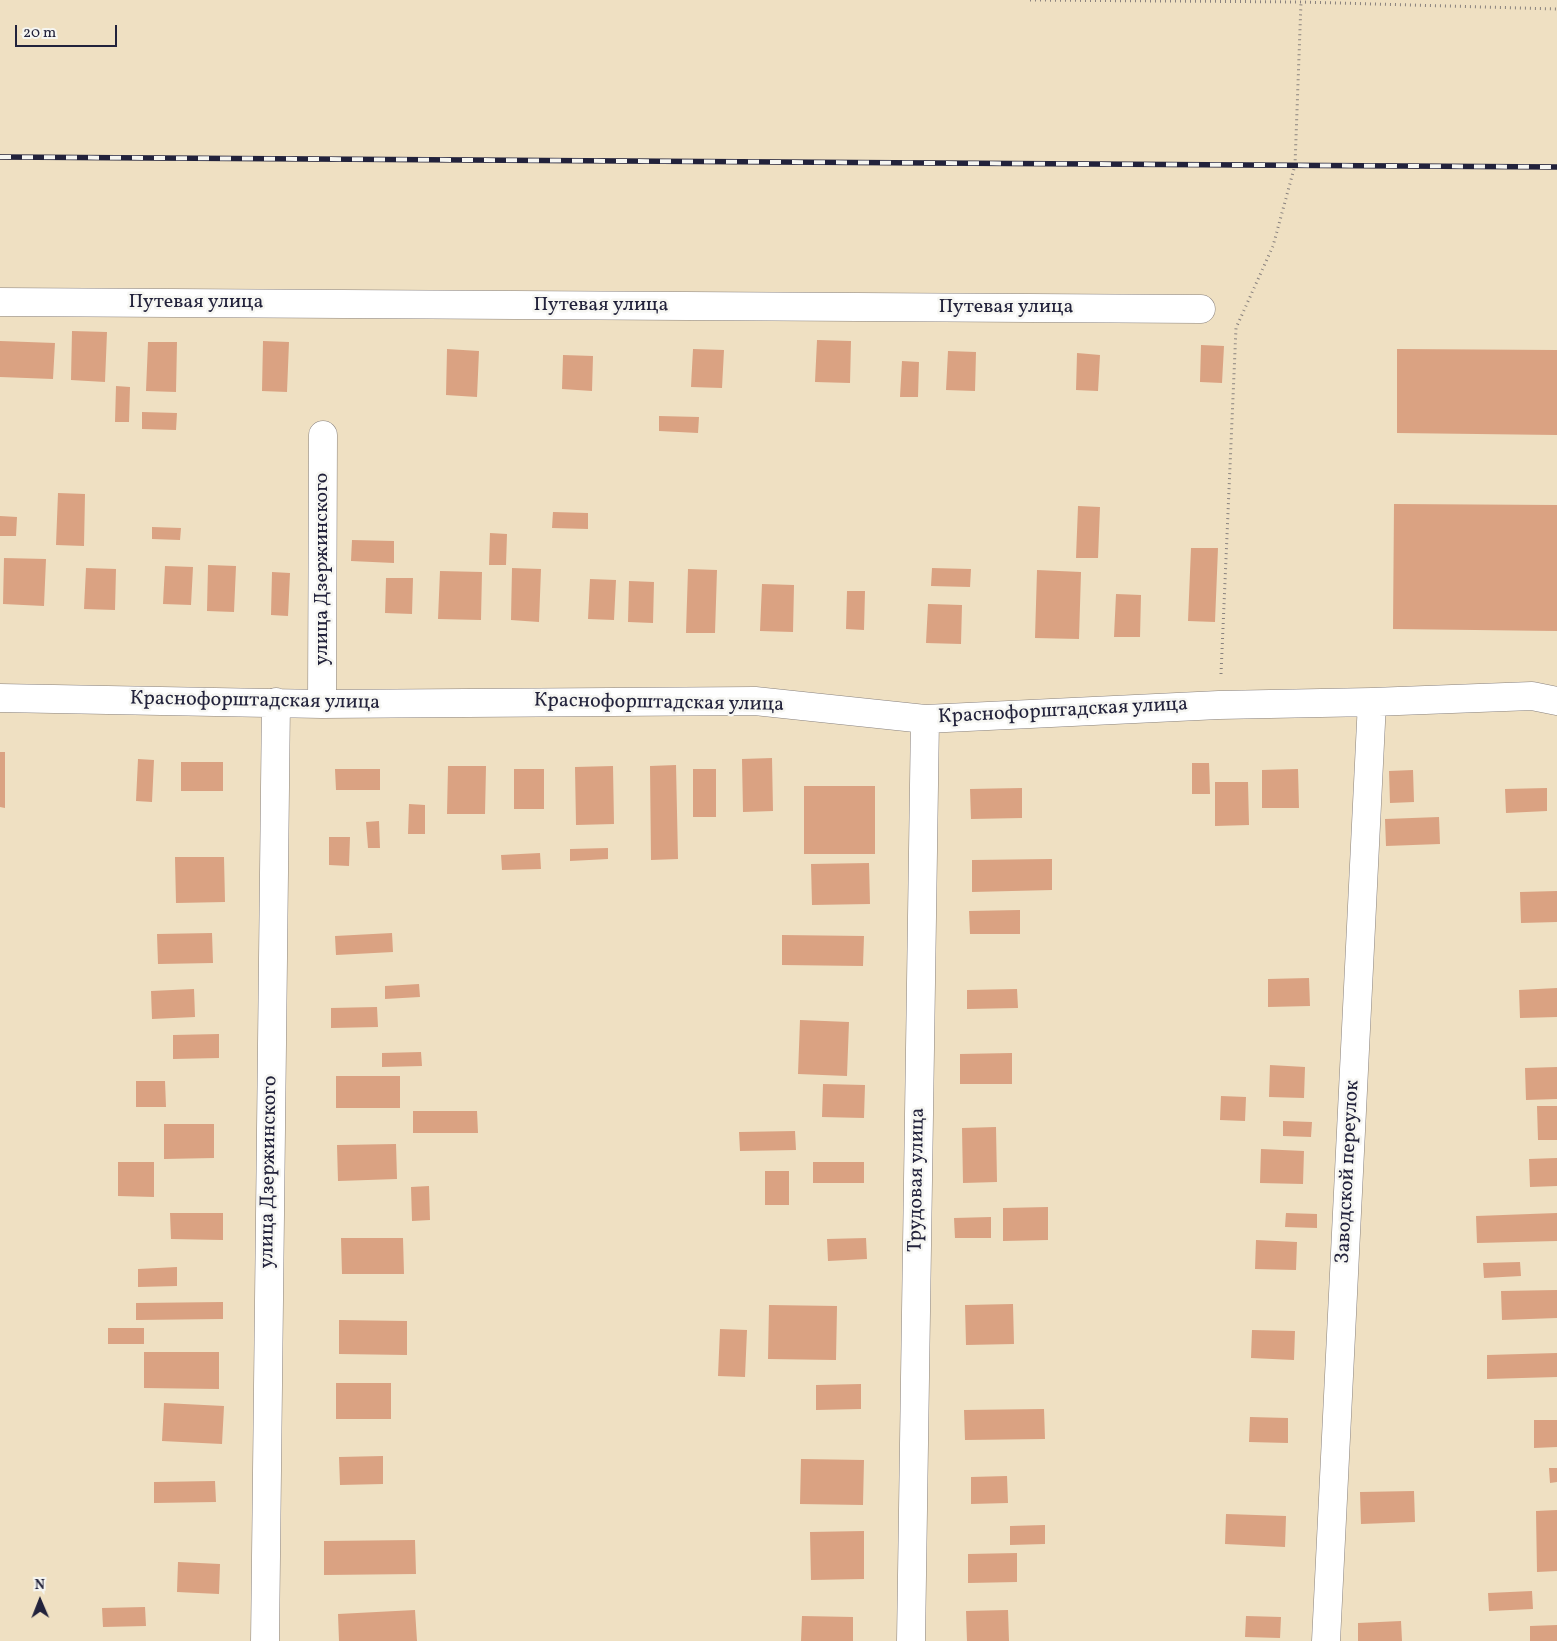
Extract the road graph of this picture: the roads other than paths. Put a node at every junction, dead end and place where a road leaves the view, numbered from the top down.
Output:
1 (0, 302) edge
2 (1201, 309) dead end
3 (324, 434) dead end
4 (0, 698) edge
5 (276, 702) junction
6 (1372, 702) junction
7 (1557, 702) edge
8 (322, 704) junction
9 (925, 719) junction
10 (265, 1641) edge
11 (911, 1641) edge
12 (1326, 1641) edge

1 - 2 street, Путевая улица
3 - 8 street, улица Дзержинского
4 - 5 street, Краснофорштадская улица
5 - 8 street, Краснофорштадская улица
5 - 10 street, улица Дзержинского
6 - 7 street, Краснофорштадская улица
6 - 9 street, Краснофорштадская улица
6 - 12 street, Заводской переулок
8 - 9 street, Краснофорштадская улица
9 - 11 street, Трудовая улица

